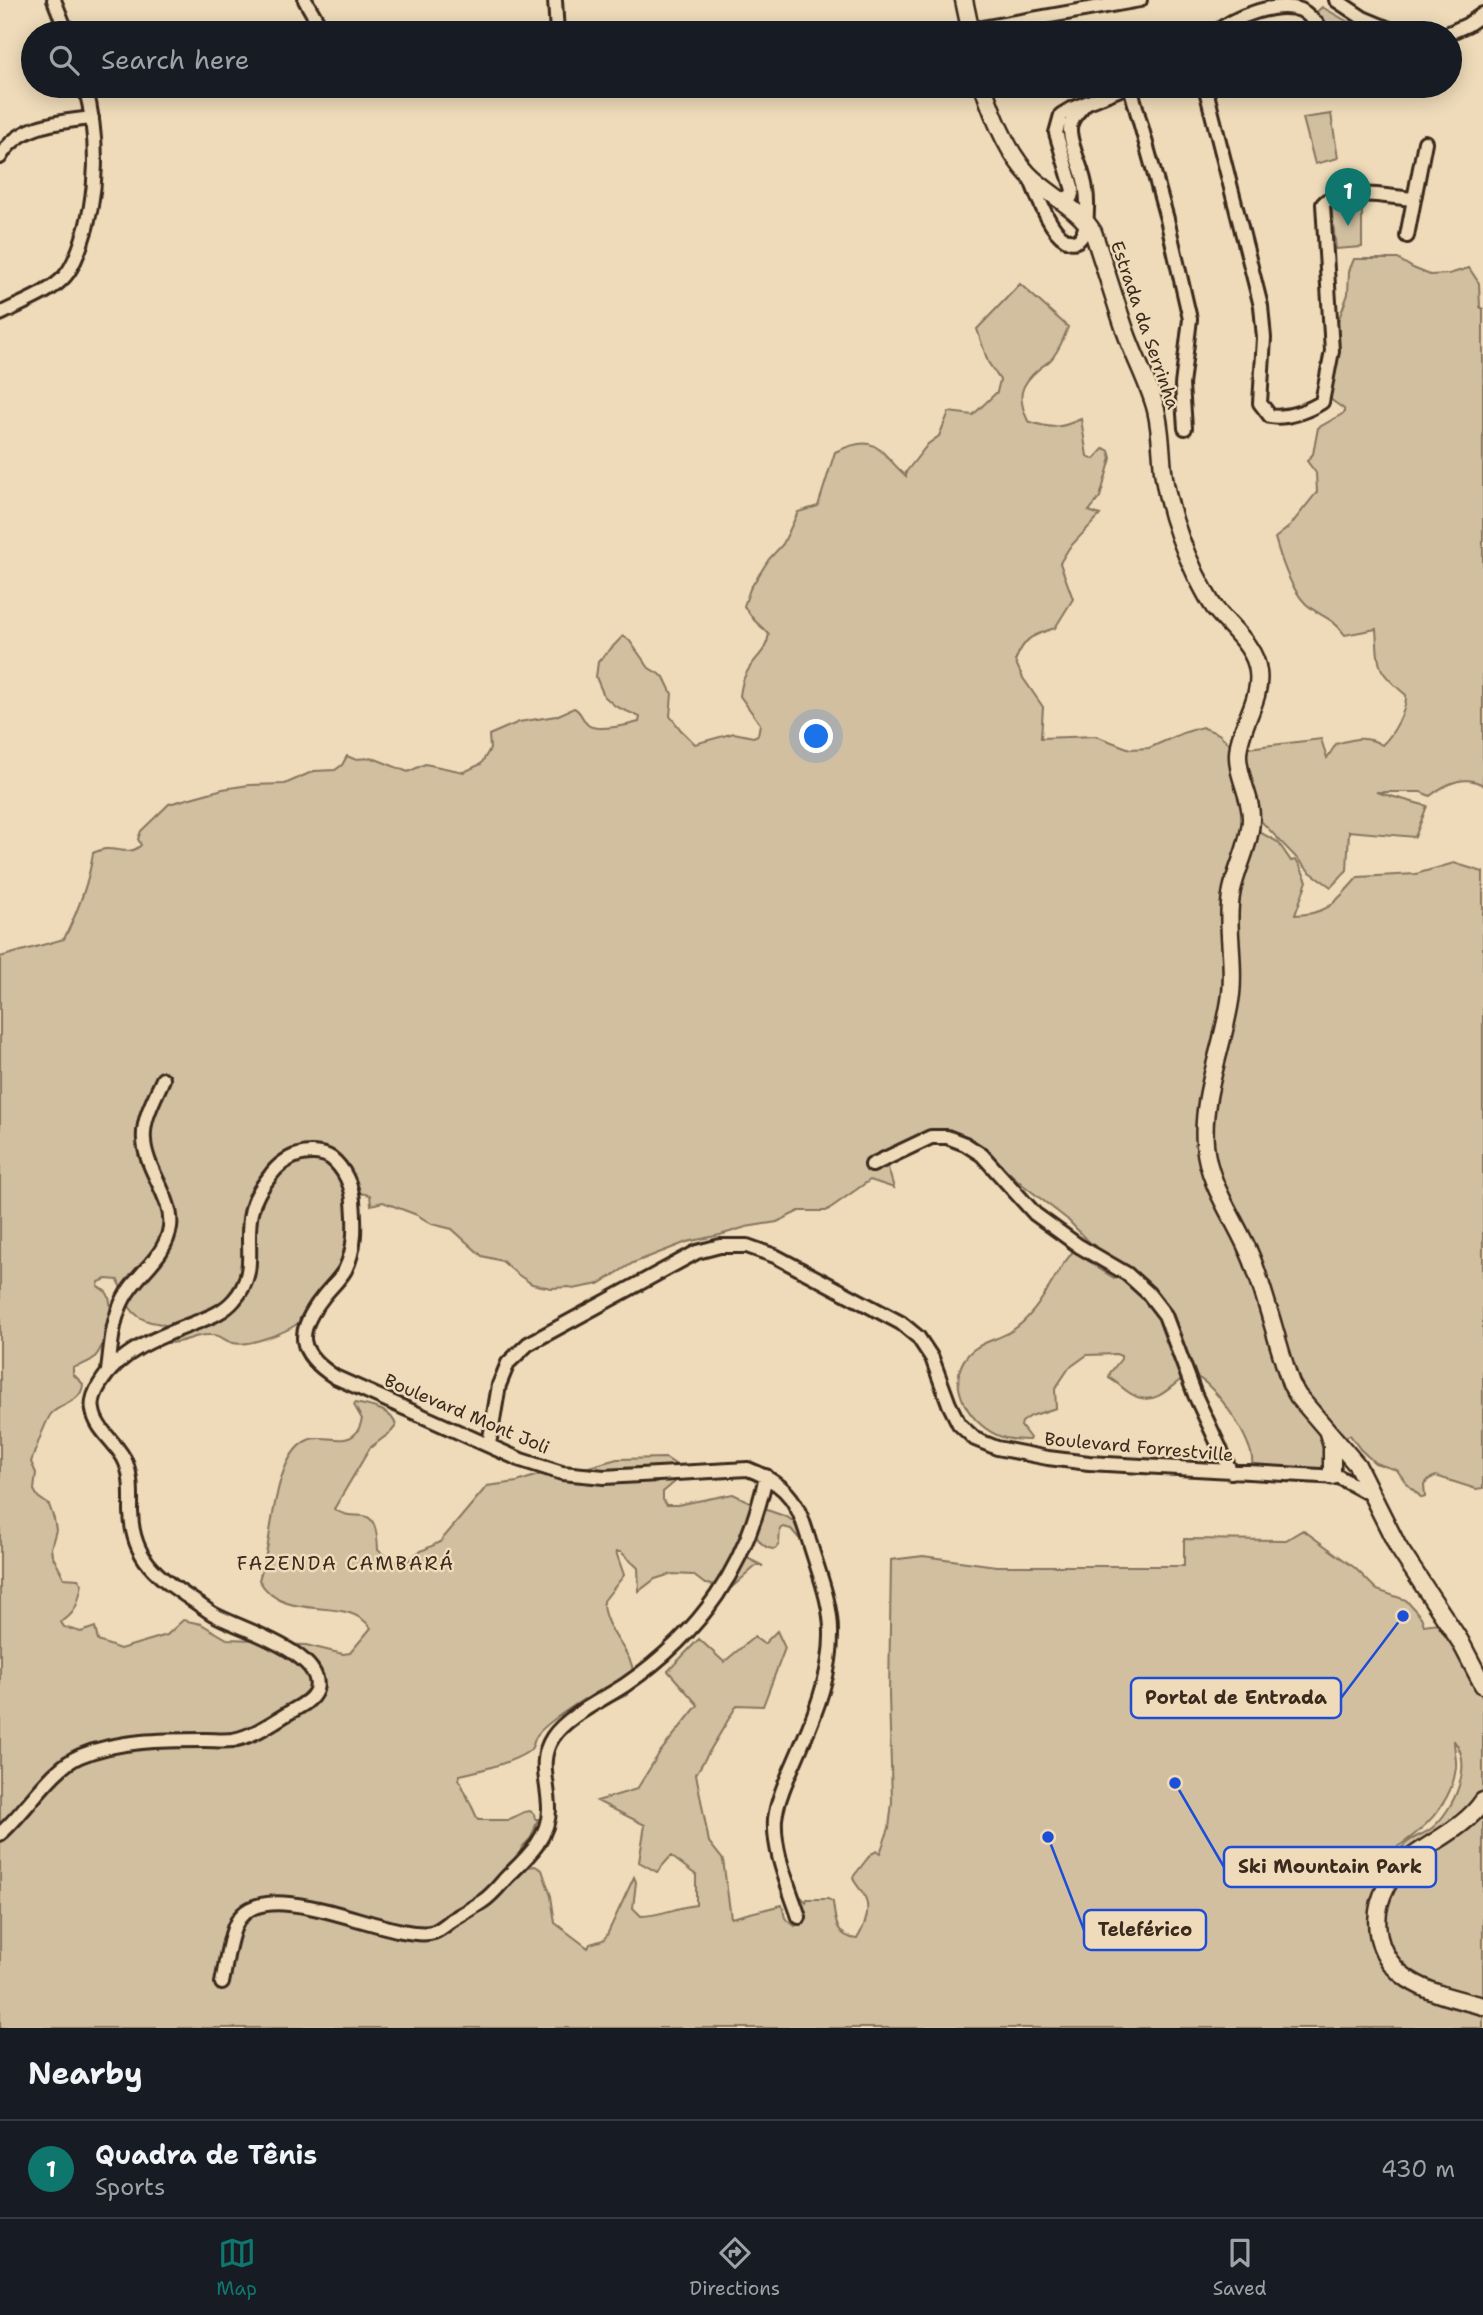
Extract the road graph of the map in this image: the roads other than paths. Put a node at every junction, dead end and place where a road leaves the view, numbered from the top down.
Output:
1 (54, 0) edge
2 (305, 0) edge
3 (555, 0) edge
4 (964, 0) edge
5 (1140, 0) edge
6 (1336, 0) edge
7 (1483, 13) edge
8 (62, 21) edge
9 (317, 21) edge
10 (556, 21) edge
11 (968, 21) edge
12 (1028, 21) edge
13 (1232, 21) edge
14 (1313, 21) edge
15 (1370, 21) edge
16 (1462, 27) edge
17 (88, 98) edge
18 (988, 98) edge
19 (1100, 98) edge
20 (1132, 98) edge
21 (1208, 98) edge
22 (1085, 104) junction
23 (92, 118) junction
24 (1425, 142) dead end
25 (0, 157) edge
26 (1028, 173) junction
27 (1062, 199) junction
28 (1413, 199) junction
29 (1086, 220) junction
30 (1407, 236) dead end
31 (0, 314) edge
32 (1185, 428) dead end
33 (163, 1079) dead end
34 (872, 1165) dead end
35 (108, 1371) junction
36 (1328, 1431) junction
37 (489, 1444) junction
38 (1357, 1465) junction
39 (1231, 1472) junction
40 (766, 1476) junction
41 (1336, 1476) junction
42 (1370, 1494) junction
43 (1483, 1685) edge
44 (1483, 1801) edge
45 (0, 1834) edge
46 (799, 1917) dead end
47 (222, 1983) dead end
48 (1483, 2006) edge

1 - 8 street
2 - 9 street
3 - 10 street
4 - 11 street
5 - 12 street
6 - 15 street
7 - 16 street
13 - 14 street
17 - 23 street
18 - 26 street, Estrada da Serrinha
19 - 22 street
20 - 32 street
21 - 28 street
22 - 27 street
22 - 29 street
23 - 25 street
23 - 31 street
24 - 28 street
26 - 27 street, Estrada da Serrinha
26 - 29 street
27 - 29 street, Estrada da Serrinha
28 - 30 street
29 - 36 street, Estrada da Serrinha
33 - 35 street
34 - 39 street
35 - 37 street, Boulevard Mont Joli
35 - 45 street
36 - 38 street, Estrada da Serrinha
36 - 41 street
37 - 39 street, Boulevard Forrestville
37 - 40 street, Boulevard Mont Joli
38 - 41 street
38 - 42 street, Estrada da Serrinha
39 - 41 street, Boulevard Forrestville
40 - 46 street
40 - 47 street
41 - 42 street
42 - 43 street, Estrada da Serrinha
44 - 48 street

